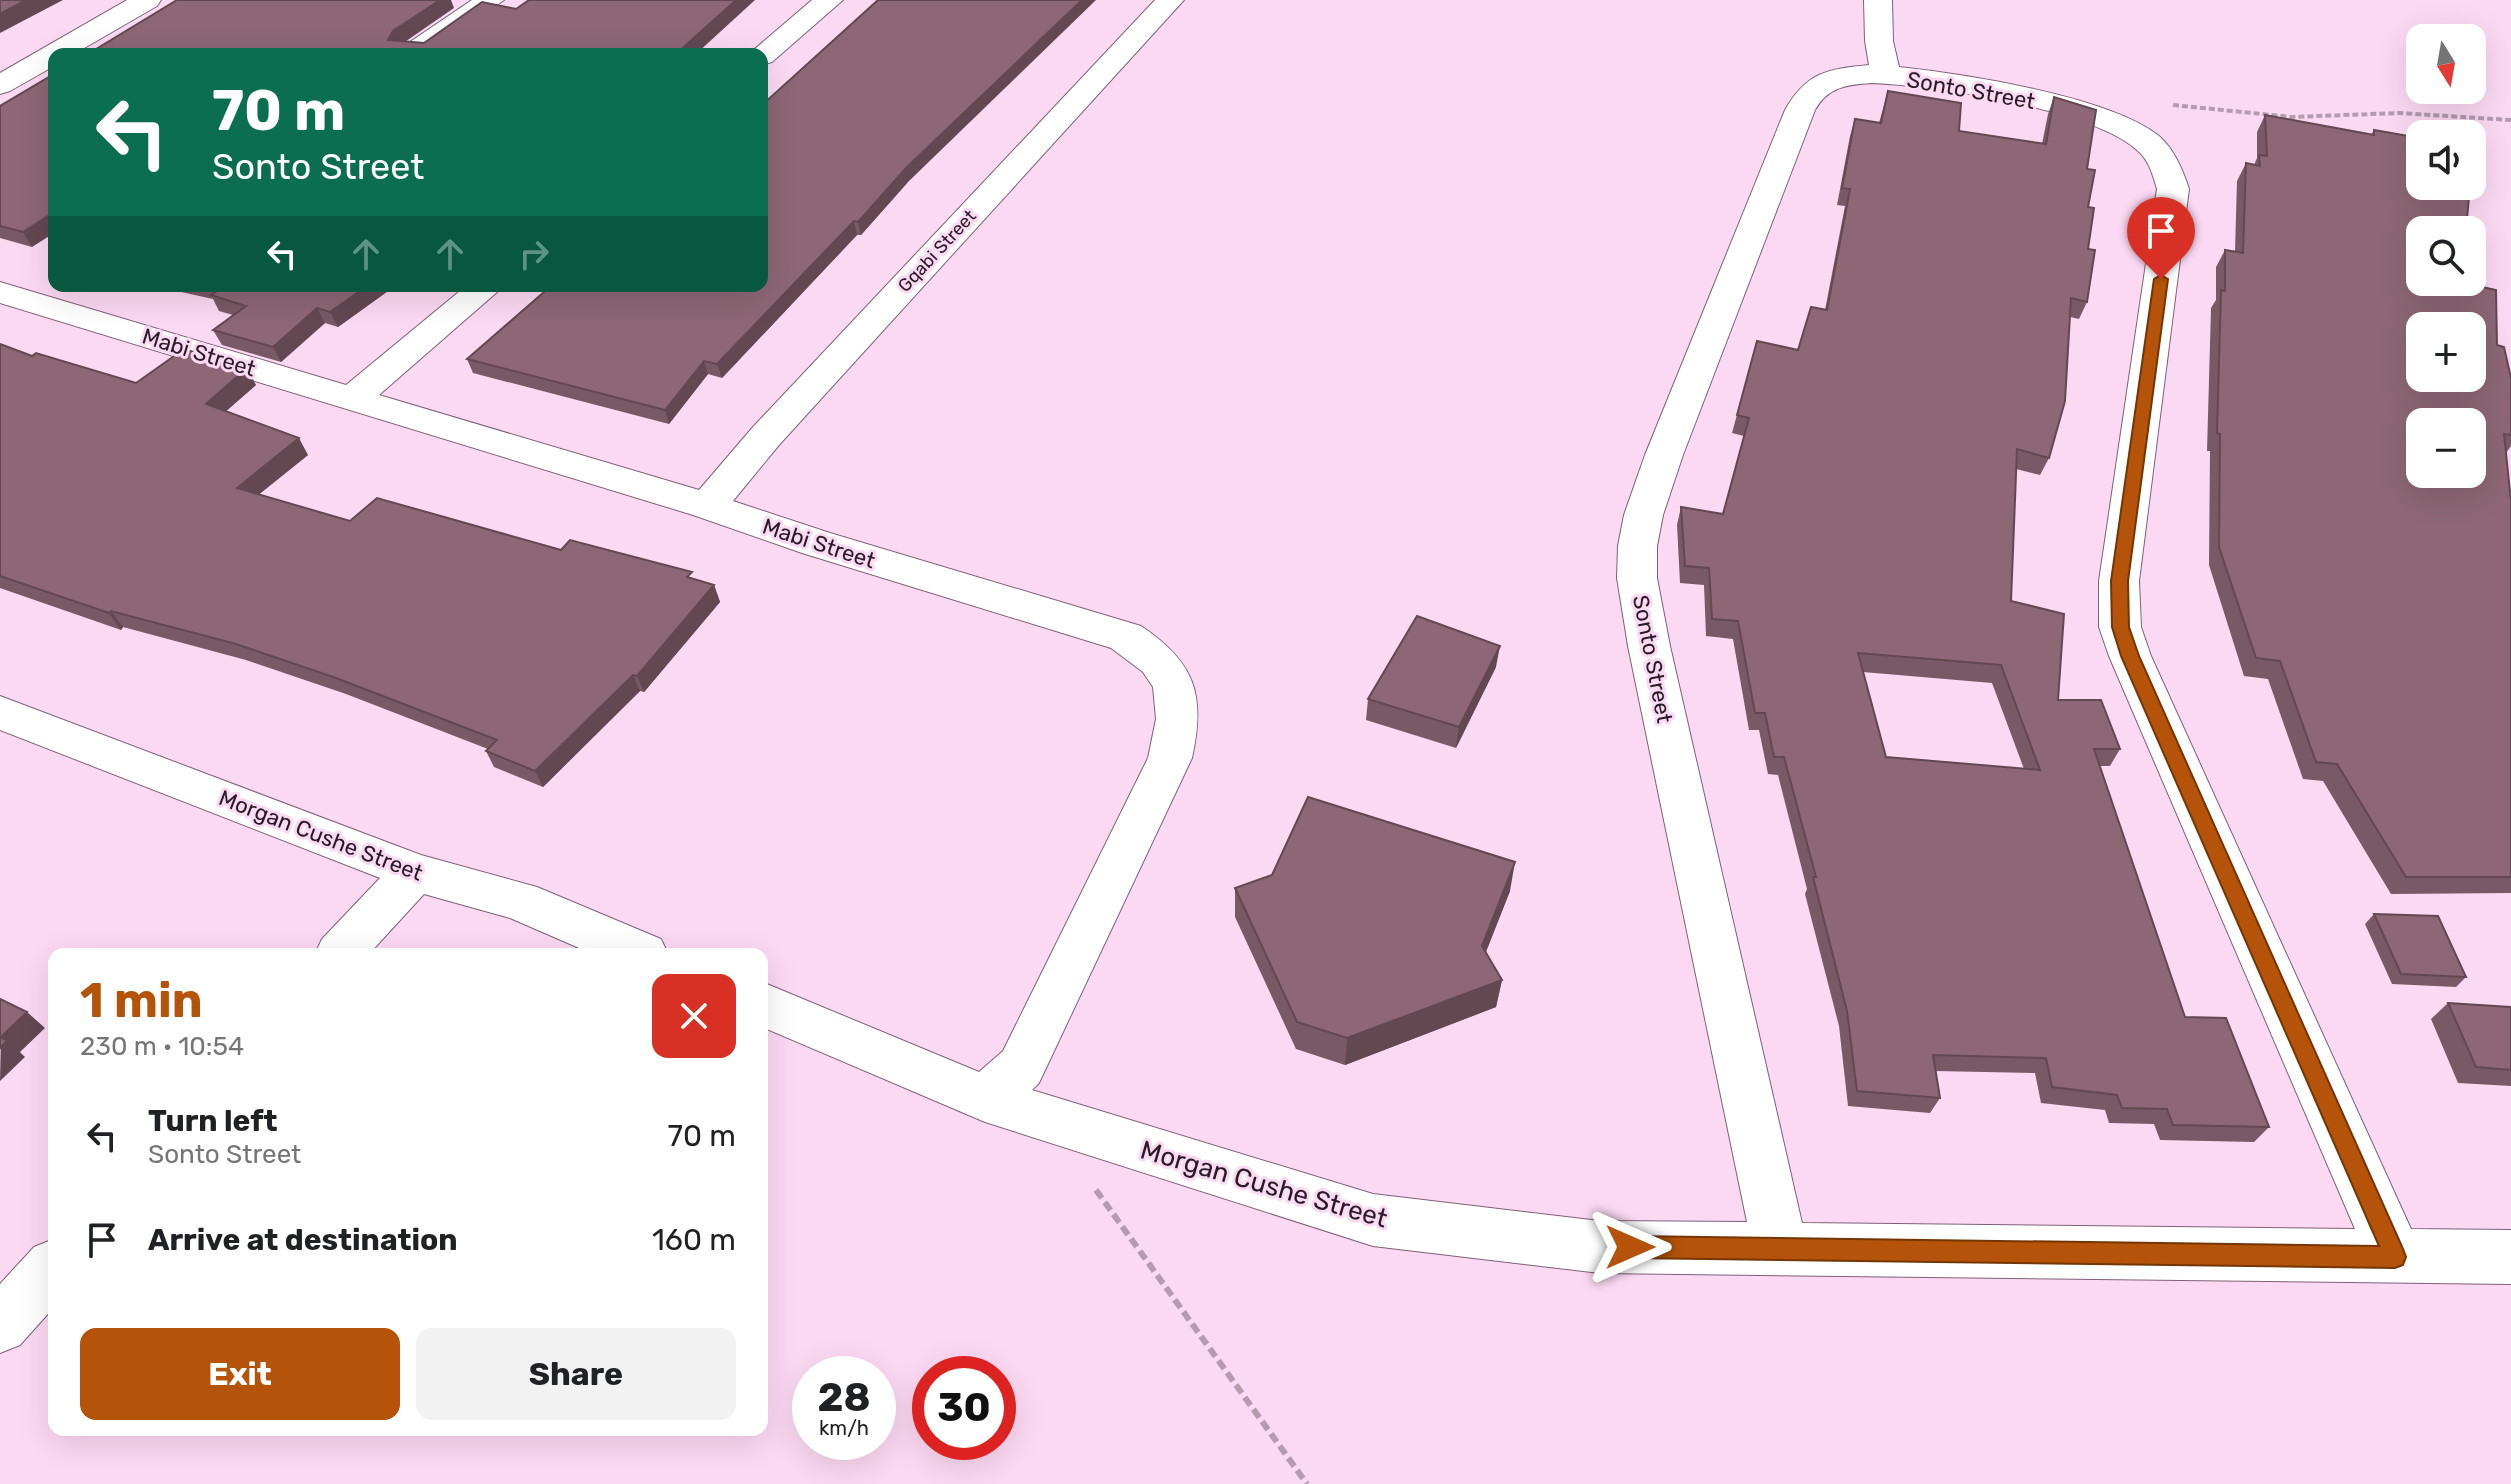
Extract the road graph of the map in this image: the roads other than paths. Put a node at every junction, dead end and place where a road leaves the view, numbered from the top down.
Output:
1 (147, 0) edge
2 (490, 0) edge
3 (829, 0) edge
4 (1170, 0) edge
5 (1878, 0) edge
6 (64, 48) edge
7 (420, 48) edge
8 (768, 51) edge
9 (48, 57) edge
10 (1886, 76) junction
11 (0, 85) edge
12 (0, 292) edge
13 (480, 292) edge
14 (56, 296) edge
15 (353, 398) junction
16 (707, 506) junction
17 (0, 712) edge
18 (415, 872) junction
19 (345, 948) edge
20 (630, 948) edge
21 (768, 1007) edge
22 (985, 1099) junction
23 (1780, 1247) junction
24 (2395, 1257) junction
25 (2511, 1257) edge
26 (48, 1273) edge
27 (0, 1325) edge

1 - 6 street
2 - 7 street
3 - 8 street
4 - 16 street, Gqabi Street
5 - 10 street
9 - 11 street
10 - 23 street, Sonto Street
10 - 24 street, Sonto Street
12 - 14 street, Mabi Street
13 - 15 street
14 - 15 street, Mabi Street
15 - 16 street, Mabi Street
16 - 22 street, Mabi Street
17 - 18 street, Morgan Cushe Street
18 - 19 street
18 - 20 street, Morgan Cushe Street
21 - 22 street, Morgan Cushe Street
22 - 23 street, Morgan Cushe Street
23 - 24 street, Morgan Cushe Street
24 - 25 street, Morgan Cushe Street
26 - 27 street

